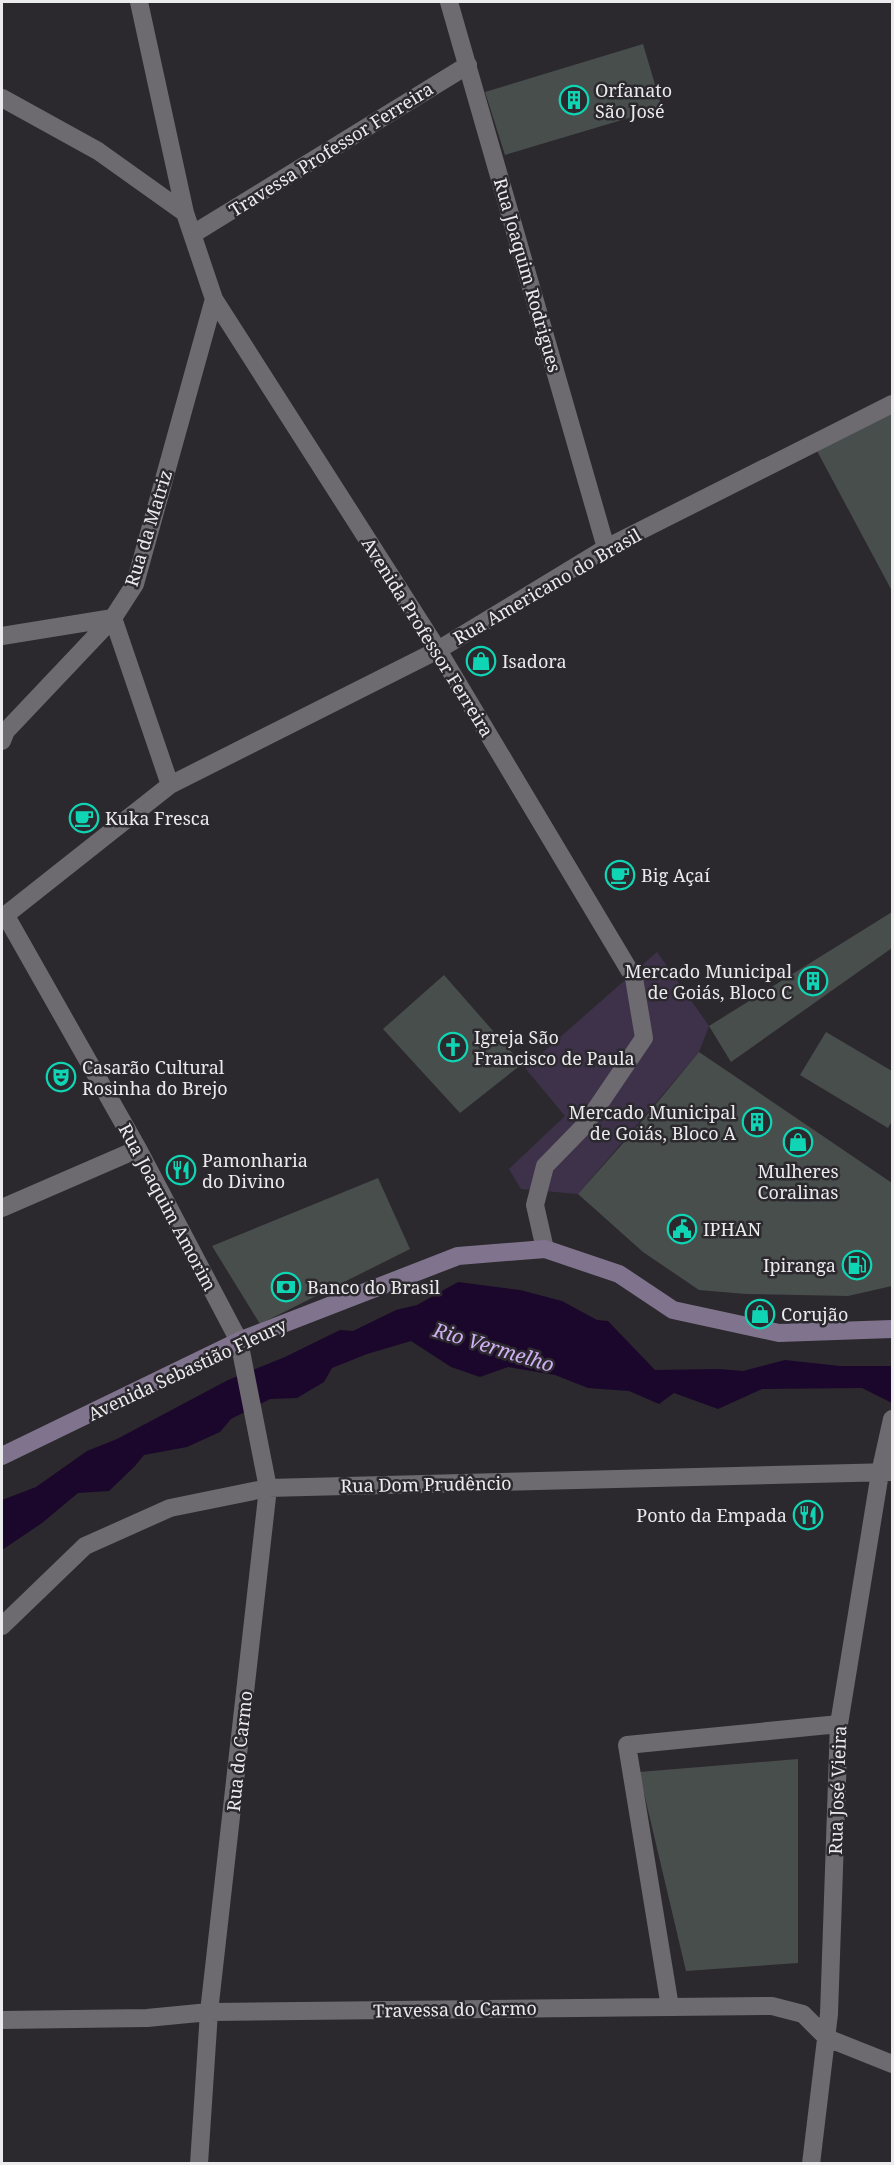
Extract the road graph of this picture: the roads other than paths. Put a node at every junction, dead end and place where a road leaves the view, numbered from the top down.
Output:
1 (139, 2) edge
2 (449, 2) edge
3 (468, 64) junction
4 (2, 98) edge
5 (185, 213) junction
6 (193, 234) junction
7 (214, 299) junction
8 (892, 404) edge
9 (606, 548) junction
10 (113, 618) junction
11 (2, 636) edge
12 (438, 650) junction
13 (2, 741) edge
14 (170, 784) junction
15 (4, 917) edge
16 (138, 1149) junction
17 (4, 1201) edge
18 (545, 1249) junction
19 (892, 1329) edge
20 (239, 1341) junction
21 (892, 1419) edge
22 (2, 1456) edge
23 (886, 1473) edge
24 (268, 1488) junction
25 (2, 1626) edge
26 (839, 1725) junction
27 (670, 2007) junction
28 (209, 2012) junction
29 (2, 2020) edge
30 (827, 2038) junction
31 (892, 2064) edge
32 (199, 2163) edge
33 (811, 2163) edge

1 - 5 street, Avenida Professor Ferreira
2 - 3 street, Rua Joaquim Rodrigues
3 - 6 street, Travessa Professor Ferreira
3 - 9 street, Rua Joaquim Rodrigues
4 - 5 street
5 - 6 street, Avenida Professor Ferreira
6 - 7 street, Avenida Professor Ferreira
7 - 10 street, Rua da Matriz
7 - 12 street, Avenida Professor Ferreira
8 - 9 street, Rua Americano do Brasil
9 - 12 street, Rua Americano do Brasil
10 - 11 street
10 - 13 street, Rua da Matriz
10 - 14 street
12 - 14 street, Rua Americano do Brasil
12 - 18 street, Avenida Professor Ferreira
14 - 15 street, Rua Americano do Brasil
15 - 16 street, Rua Joaquim Amorim
16 - 17 street
16 - 20 street, Rua Joaquim Amorim
18 - 19 street, Avenida Sebastião Fleury
18 - 20 street, Avenida Sebastião Fleury
20 - 22 street, Avenida Sebastião Fleury
20 - 24 street, Rua do Carmo
21 - 23 street, Rua José Vieira
23 - 24 street, Rua Dom Prudêncio
23 - 26 street, Rua José Vieira
24 - 25 street, Rua Dom Prudêncio
24 - 28 street, Rua do Carmo
26 - 27 street
26 - 30 street, Rua José Vieira
27 - 28 street, Travessa do Carmo
27 - 30 street, Travessa do Carmo
28 - 29 street, Travessa do Carmo
28 - 32 street, Rua do Carmo
30 - 31 street, Travessa do Carmo
30 - 33 street, Rua José Vieira

